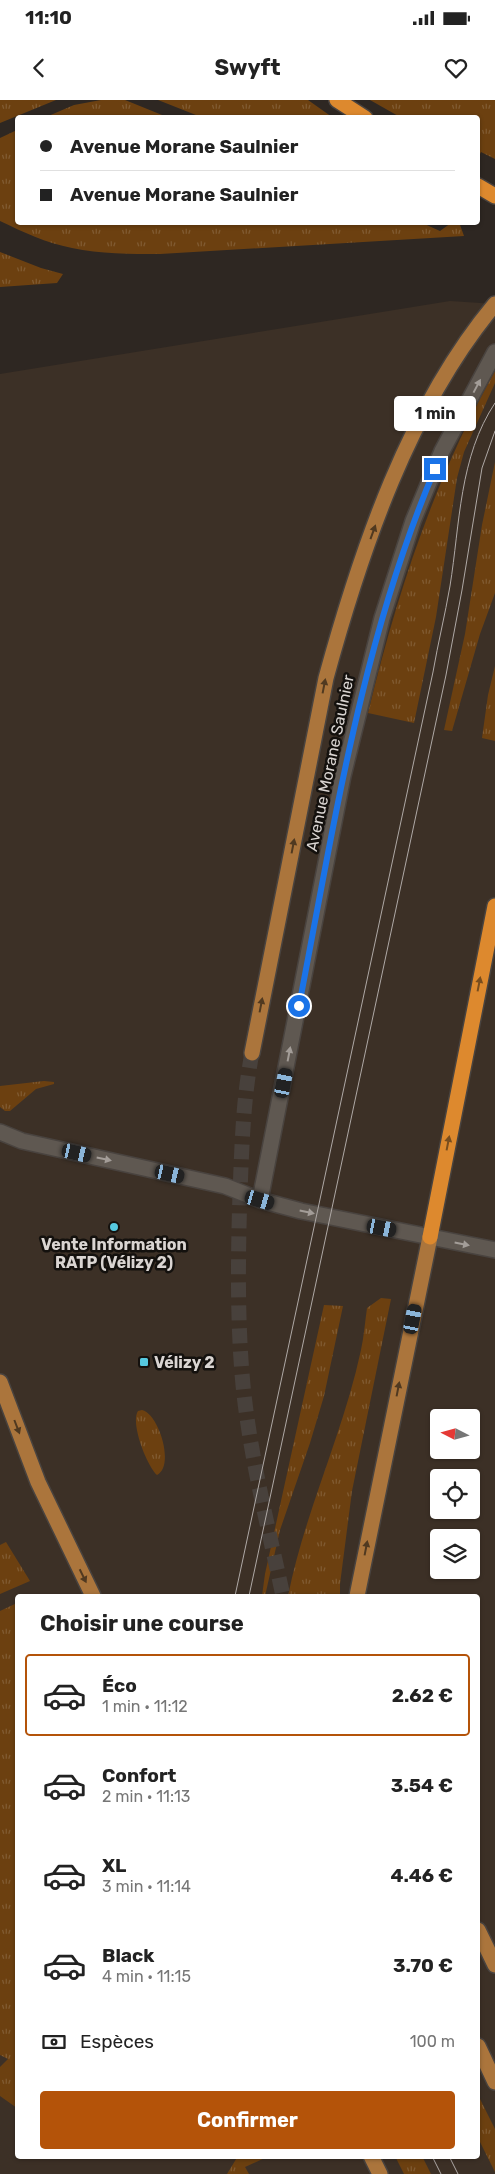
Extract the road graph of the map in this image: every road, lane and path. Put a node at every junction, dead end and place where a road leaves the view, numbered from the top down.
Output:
1 (337, 100) edge
2 (360, 115) edge
3 (480, 187) edge
4 (495, 196) edge
5 (495, 304) edge
6 (495, 352) edge
7 (495, 906) edge
8 (490, 961) edge
9 (252, 1053) tunnel mouth
10 (0, 1132) edge
11 (260, 1200) junction
12 (430, 1237) junction
13 (495, 1250) edge
14 (0, 1382) edge
15 (92, 1594) edge
16 (356, 1594) edge
17 (480, 1934) edge
18 (495, 1965) edge
19 (480, 2050) edge
20 (495, 2082) edge
21 (372, 2159) edge
22 (380, 2174) edge

1 - 2 highway
3 - 4 highway
9 -> 5 main road, Avenue Morane Saulnier
11 -> 6 street, Avenue Morane Saulnier
7 - 8 highway
12 -> 8 highway
10 -> 11 street
11 -> 12 street
12 -> 13 street
16 -> 12 main road
14 -> 15 main road
17 - 18 main road
19 - 20 main road
21 - 22 main road

